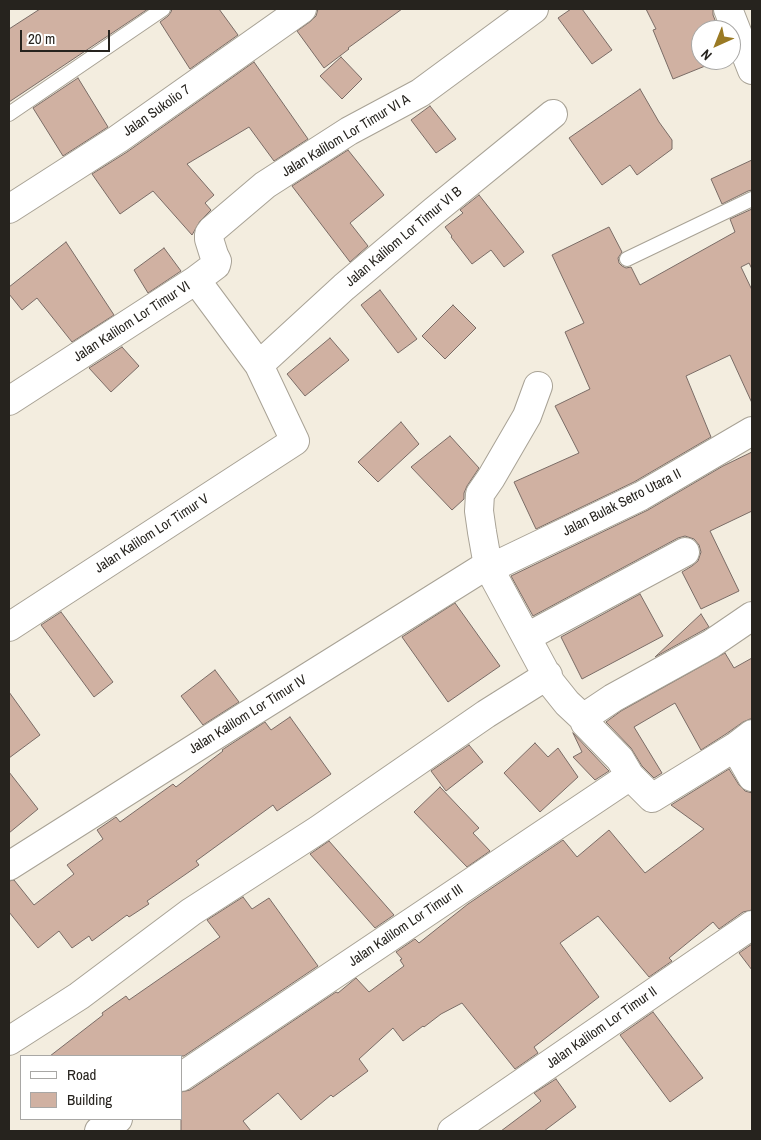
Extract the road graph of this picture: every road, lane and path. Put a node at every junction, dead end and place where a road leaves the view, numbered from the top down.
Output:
1 (163, 9) edge
2 (302, 9) edge
3 (534, 9) edge
4 (728, 9) edge
5 (752, 70) edge
6 (9, 114) edge
7 (554, 114) dead end
8 (752, 199) edge
9 (9, 209) edge
10 (627, 259) dead end
11 (196, 280) junction
12 (259, 365) junction
13 (538, 386) dead end
14 (9, 401) edge
15 (752, 431) edge
16 (296, 441) joint
17 (686, 552) dead end
18 (488, 566) junction
19 (752, 616) edge
20 (9, 627) edge
21 (527, 637) junction
22 (548, 675) junction
23 (583, 718) junction
24 (744, 741) edge
25 (630, 776) junction
26 (752, 777) edge
27 (9, 866) edge
28 (752, 925) edge
29 (9, 1041) edge
30 (182, 1076) edge
31 (116, 1120) edge
32 (99, 1131) edge
33 (452, 1131) edge

1 - 6 lane
2 - 9 street, Jalan Sukolio 7
3 - 11 street, Jalan Kalilom Lor Timur VI A
4 - 5 street
7 - 12 street, Jalan Kalilom Lor Timur VI B
8 - 10 lane
11 - 12 street, Jalan Kalilom Lor Timur VI
11 - 14 street, Jalan Kalilom Lor Timur VI
12 - 16 street, Jalan Kalilom Lor Timur VI
13 - 18 street
15 - 18 street, Jalan Bulak Setro Utara II
16 - 20 street, Jalan Kalilom Lor Timur V
17 - 21 street
18 - 21 street
18 - 27 street, Jalan Kalilom Lor Timur IV
19 - 23 street
21 - 22 street
22 - 23 street
22 - 29 street
23 - 25 street
24 - 25 street
24 - 26 street
25 - 30 street, Jalan Kalilom Lor Timur III
28 - 33 street, Jalan Kalilom Lor Timur II
31 - 32 street

